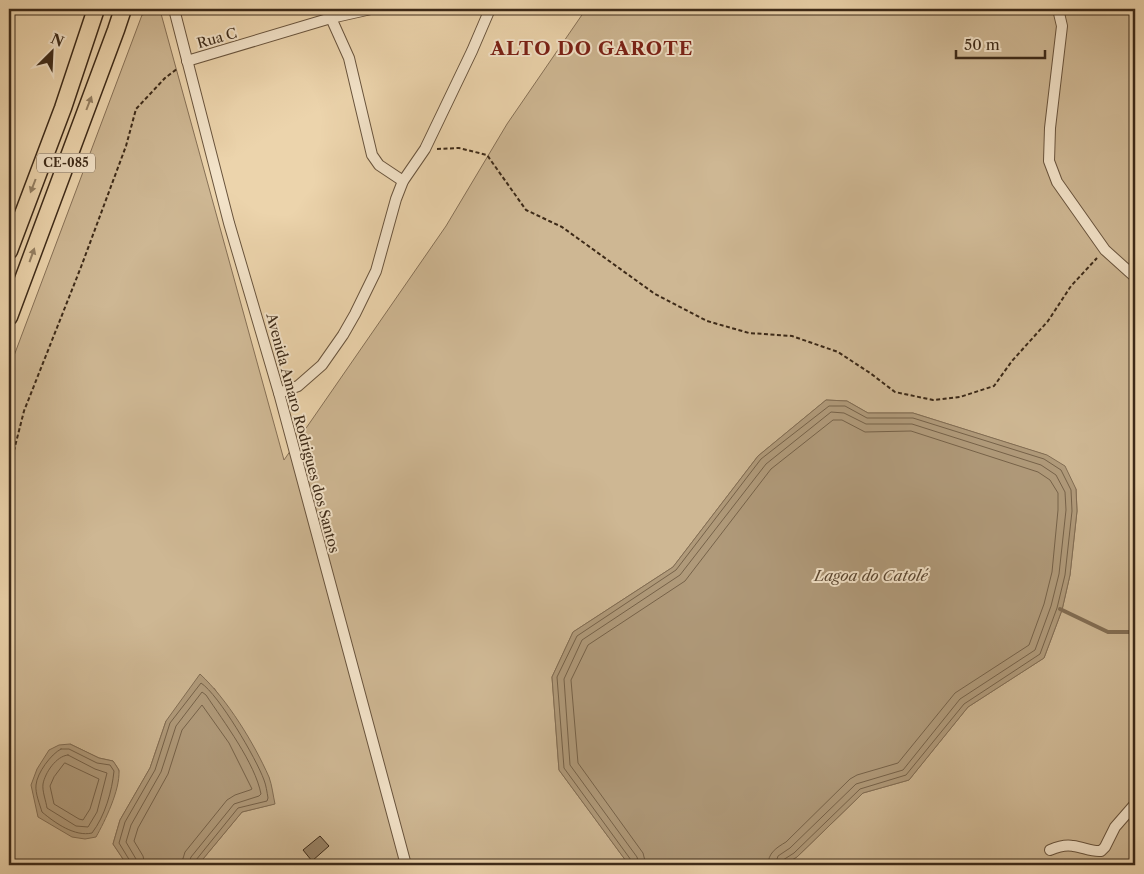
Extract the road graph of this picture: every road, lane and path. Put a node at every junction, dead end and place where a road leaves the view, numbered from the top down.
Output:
1 (96, 9) edge
2 (122, 9) edge
3 (174, 9) edge
4 (371, 9) edge
5 (490, 9) edge
6 (1058, 9) edge
7 (1128, 9) edge
8 (330, 14) edge
9 (1135, 14) edge
10 (187, 61) junction
11 (425, 149) junction
12 (403, 182) junction
13 (1105, 250) junction
14 (9, 251) edge
15 (1135, 276) edge
16 (9, 317) edge
17 (280, 393) junction
18 (9, 470) edge
19 (1135, 804) edge
20 (1050, 850) dead end
21 (406, 865) edge

1 -> 14 highway, CE-085
16 -> 2 highway, CE-085
3 - 10 street, Avenida Amaro Rodrigues dos Santos
4 - 8 street, Rua C
5 - 11 street
6 - 13 street
7 - 9 path
8 - 10 street, Rua C
8 - 12 street
10 - 17 street, Avenida Amaro Rodrigues dos Santos
10 - 18 path
11 - 12 street
11 - 13 path
12 - 17 street
13 - 15 street
17 - 21 street, Avenida Amaro Rodrigues dos Santos
19 - 20 street

